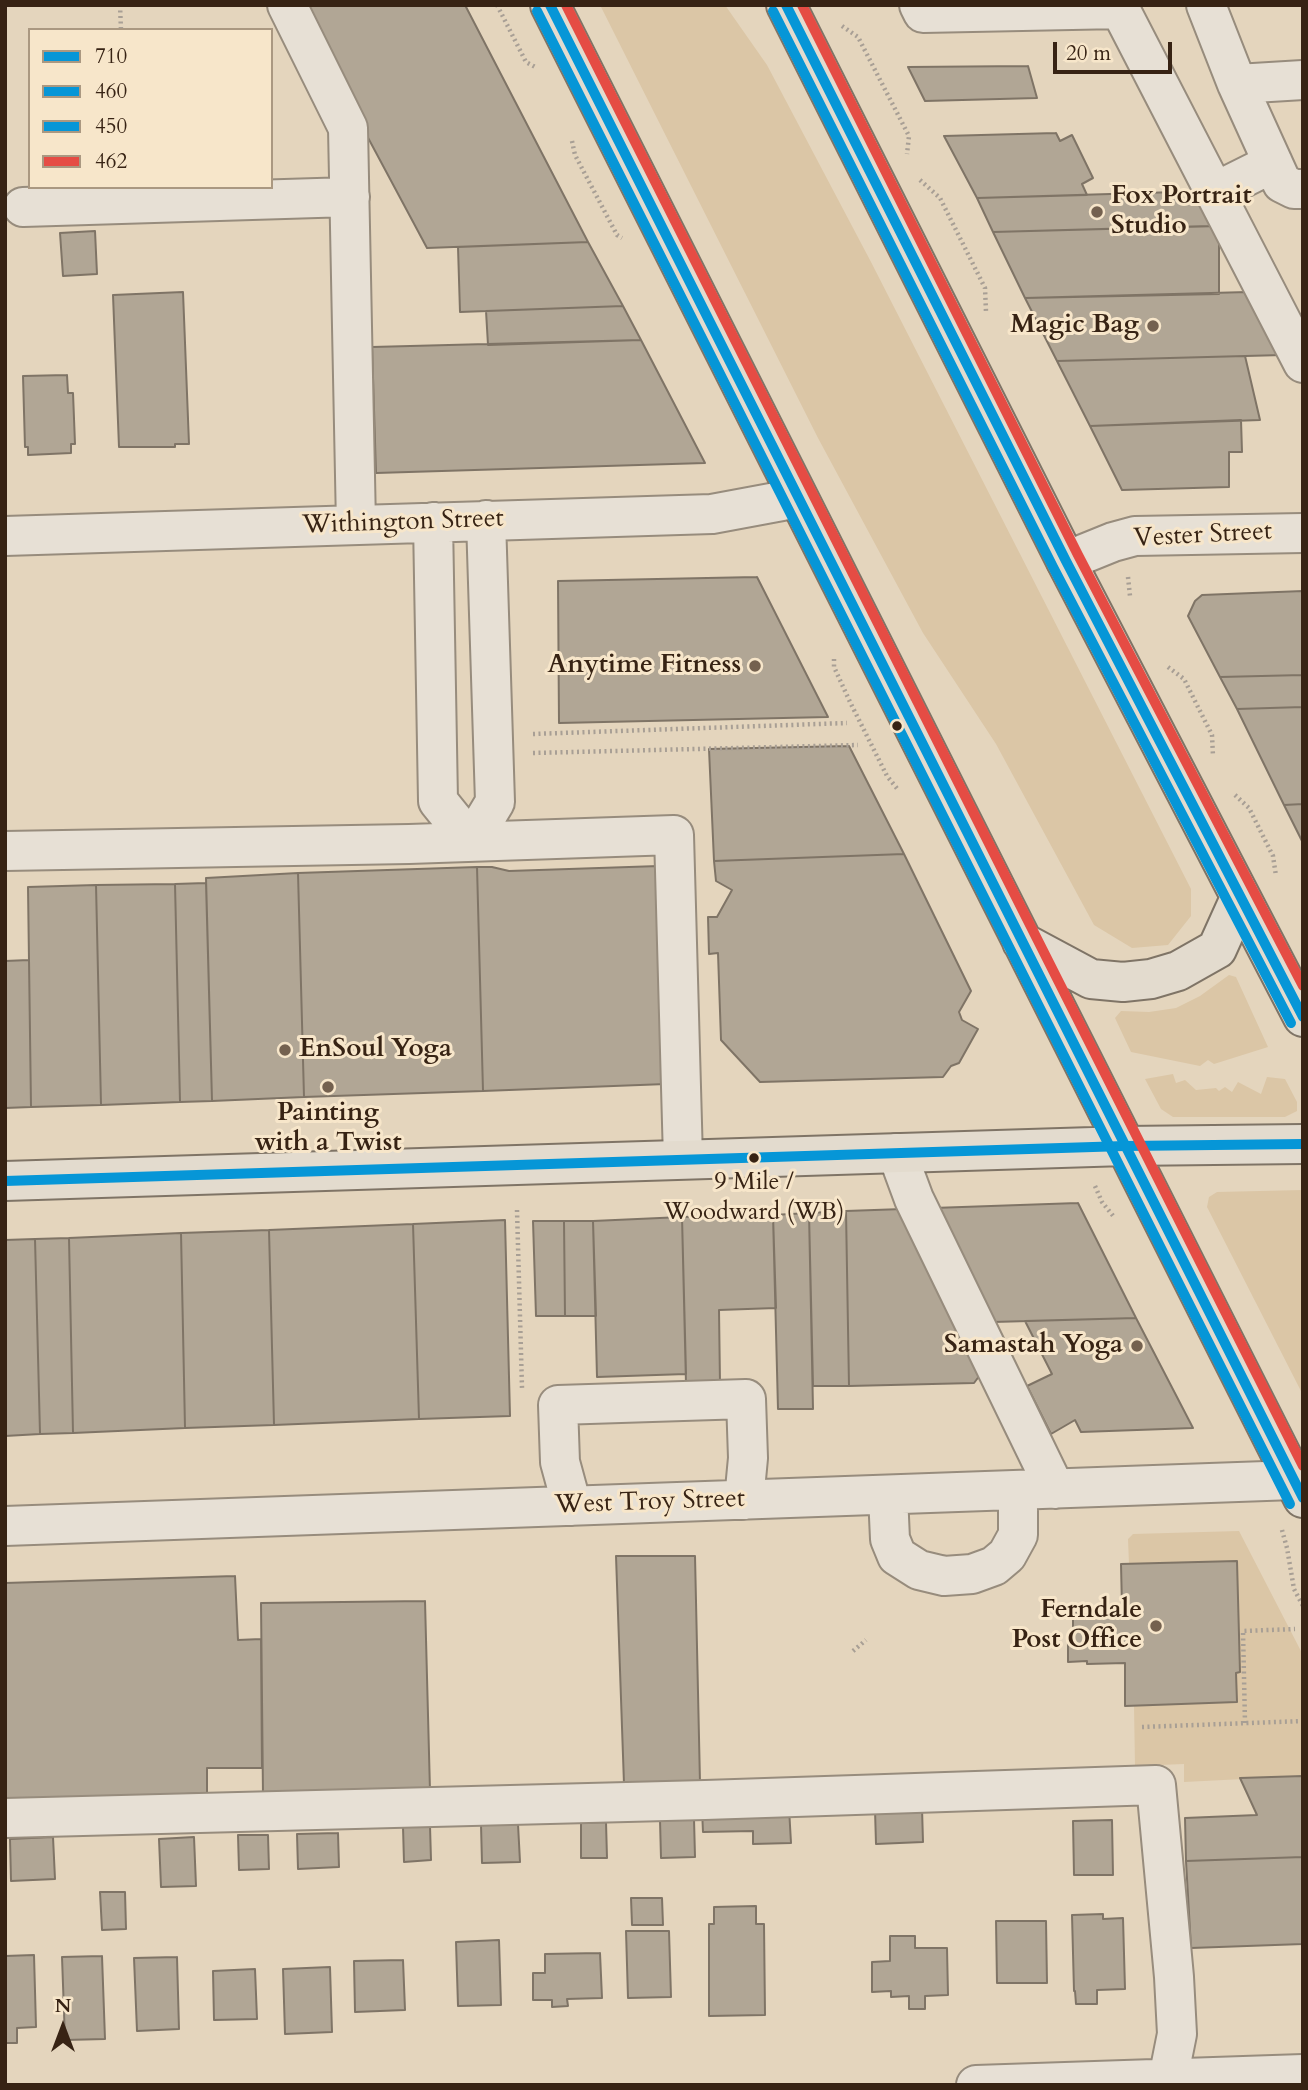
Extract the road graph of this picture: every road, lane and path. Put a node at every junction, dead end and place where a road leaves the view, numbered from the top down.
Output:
1 (120, 5) edge
2 (287, 5) edge
3 (550, 5) edge
4 (786, 5) edge
5 (919, 5) edge
6 (1206, 5) edge
7 (1120, 7) edge
8 (836, 21) dead end
9 (121, 28) edge
10 (1303, 80) edge
11 (1237, 84) junction
12 (906, 157) dead end
13 (1273, 163) junction
14 (917, 176) dead end
15 (1303, 189) edge
16 (1215, 192) junction
17 (350, 197) junction
18 (23, 207) dead end
19 (986, 320) dead end
20 (1303, 363) edge
21 (799, 498) junction
22 (486, 520) junction
23 (433, 522) junction
24 (356, 525) junction
25 (1303, 533) edge
26 (5, 536) edge
27 (1113, 542) junction
28 (1066, 561) junction
29 (1131, 606) dead end
30 (1166, 665) dead end
31 (847, 723) dead end
32 (493, 745) junction
33 (858, 745) dead end
34 (1213, 766) dead end
35 (1232, 793) dead end
36 (471, 842) junction
37 (5, 850) edge
38 (1281, 885) dead end
39 (1240, 898) junction
40 (1022, 942) junction
41 (1303, 1017) edge
42 (1303, 1144) edge
43 (1125, 1146) junction
44 (897, 1153) junction
45 (683, 1159) junction
46 (5, 1181) edge
47 (517, 1210) dead end
48 (522, 1396) dead end
49 (1298, 1489) edge
50 (1037, 1490) junction
51 (888, 1495) junction
52 (744, 1500) junction
53 (572, 1506) junction
54 (5, 1526) edge
55 (1294, 1629) dead end
56 (866, 1640) dead end
57 (853, 1651) dead end
58 (1303, 1721) edge
59 (1245, 1723) junction
60 (1142, 1727) dead end
61 (5, 1818) edge
62 (1303, 2074) edge
63 (1168, 2078) junction
64 (976, 2085) edge

1 - 9 path
2 - 17 street
3 - 21 main road
4 - 28 main road
5 - 7 street
6 - 11 street
7 - 16 street
8 - 12 path
10 - 11 street
11 - 13 street
13 - 15 street
13 - 16 street
14 - 19 path
16 - 20 street
17 - 18 street
17 - 24 street
21 - 22 street, Withington Street
21 - 40 main road
22 - 23 street, Withington Street
22 - 32 street
23 - 24 street, Withington Street
23 - 36 street
24 - 26 street, Withington Street
25 - 27 street, Vester Street
27 - 28 street, Vester Street
27 - 29 path
28 - 39 main road
30 - 34 path
31 - 32 path
32 - 33 path
32 - 36 street
35 - 38 path
36 - 37 street
36 - 45 street
39 - 40 main road
39 - 41 main road
40 - 43 main road
42 - 43 main road
43 - 44 main road
43 - 49 main road
44 - 45 main road
44 - 50 street
45 - 46 main road
47 - 48 path
49 - 50 street, West Troy Street
50 - 51 street, West Troy Street
50 - 51 street
51 - 52 street, West Troy Street
52 - 53 street, West Troy Street
52 - 53 street
53 - 54 street, West Troy Street
55 - 59 path
56 - 57 path
58 - 59 path
59 - 60 path
61 - 63 street
62 - 63 street
63 - 64 street

